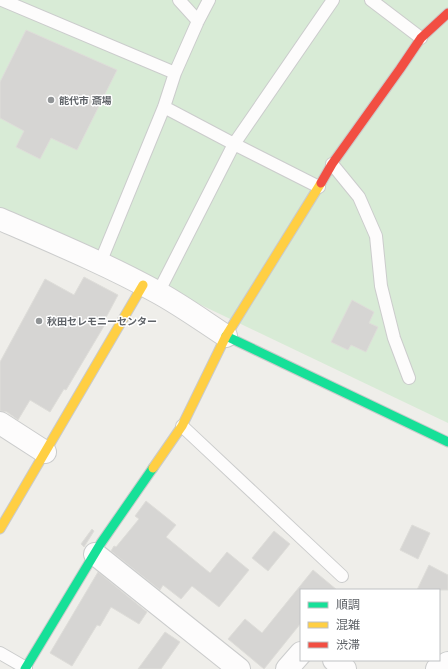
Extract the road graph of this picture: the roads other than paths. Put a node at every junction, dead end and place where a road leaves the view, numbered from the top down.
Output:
1 (2, 0) edge
2 (179, 0) edge
3 (208, 0) edge
4 (334, 0) edge
5 (371, 0) edge
6 (447, 16) edge
7 (198, 22) junction
8 (421, 38) junction
9 (175, 73) junction
10 (164, 107) junction
11 (234, 144) junction
12 (332, 164) junction
13 (319, 187) junction
14 (0, 219) edge
15 (100, 263) junction
16 (150, 289) junction
17 (226, 336) junction
18 (409, 378) dead end
19 (0, 423) edge
20 (182, 426) junction
21 (448, 442) edge
22 (45, 452) junction
23 (0, 529) edge
24 (94, 554) junction
25 (342, 576) dead end
26 (0, 653) edge
27 (300, 654) edge
28 (335, 661) edge
29 (448, 663) edge
30 (26, 669) edge
31 (239, 669) edge
32 (287, 669) edge
33 (345, 669) edge
34 (437, 669) edge

1 - 9 lane
2 - 7 lane
3 - 7 lane
4 - 11 lane
5 - 8 lane
6 - 8 street
7 - 9 lane
8 - 12 street
9 - 10 lane
10 - 11 lane
10 - 15 lane
11 - 13 lane
11 - 16 lane
12 - 13 street
12 - 18 lane
13 - 17 street
14 - 15 street
15 - 16 street
16 - 17 street
16 - 22 street
17 - 20 street
17 - 21 street
19 - 22 street
20 - 24 street
20 - 25 lane
22 - 23 street
24 - 30 street
24 - 31 street
26 - 30 lane
27 - 32 street
28 - 33 street
29 - 34 street

